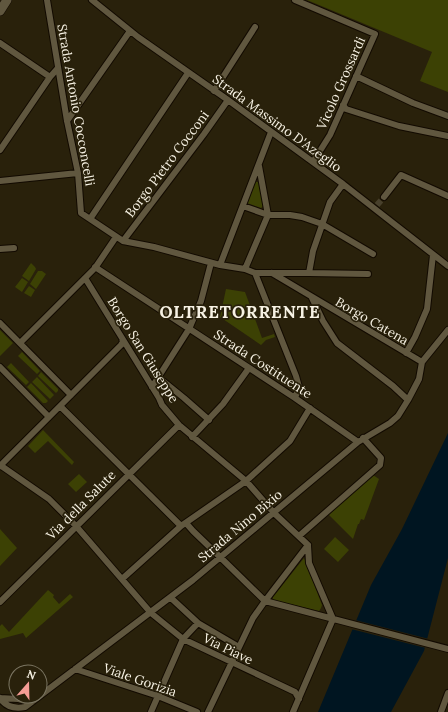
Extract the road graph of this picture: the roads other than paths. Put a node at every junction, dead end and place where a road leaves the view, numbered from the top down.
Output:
1 (7, 0) edge
2 (47, 0) edge
3 (92, 0) edge
4 (295, 0) edge
5 (0, 11) edge
6 (255, 27) dead end
7 (130, 31) junction
8 (0, 43) edge
9 (58, 68) junction
10 (188, 73) junction
11 (356, 76) junction
12 (50, 77) junction
13 (214, 91) junction
14 (228, 100) junction
15 (343, 105) junction
16 (448, 116) edge
17 (67, 121) junction
18 (271, 132) junction
19 (448, 136) edge
20 (0, 150) edge
21 (313, 162) junction
22 (259, 166) junction
23 (78, 173) junction
24 (0, 181) edge
25 (343, 184) junction
26 (384, 196) tunnel mouth
27 (448, 196) edge
28 (243, 206) junction
29 (268, 215) junction
30 (90, 219) junction
31 (322, 224) junction
32 (116, 237) junction
33 (123, 241) junction
34 (14, 248) dead end
35 (0, 249) edge
36 (373, 254) dead end
37 (433, 255) junction
38 (211, 263) junction
39 (220, 265) junction
40 (448, 266) edge
41 (95, 267) junction
42 (245, 269) junction
43 (255, 273) junction
44 (272, 273) junction
45 (309, 273) junction
46 (368, 274) dead end
47 (85, 278) junction
48 (312, 298) junction
49 (0, 323) edge
50 (190, 329) junction
51 (448, 330) edge
52 (122, 338) junction
53 (20, 343) junction
54 (406, 353) junction
55 (422, 362) junction
56 (0, 367) edge
57 (249, 368) junction
58 (158, 377) junction
59 (152, 387) junction
60 (71, 395) junction
61 (295, 398) junction
62 (408, 400) junction
63 (60, 406) junction
64 (310, 408) junction
65 (49, 417) junction
66 (209, 420) junction
67 (179, 425) junction
68 (192, 437) junction
69 (360, 440) junction
70 (0, 465) edge
71 (128, 474) junction
72 (246, 481) junction
73 (274, 513) junction
74 (183, 525) junction
75 (76, 526) junction
76 (299, 536) junction
77 (308, 545) junction
78 (220, 557) junction
79 (122, 579) junction
80 (171, 598) junction
81 (0, 602) edge
82 (265, 602) junction
83 (151, 612) junction
84 (333, 619) junction
85 (198, 623) junction
86 (183, 639) junction
87 (239, 647) junction
88 (448, 649) edge
89 (231, 663) junction
90 (75, 669) junction
91 (48, 690) edge
92 (448, 693) edge
93 (158, 696) junction
94 (0, 698) edge
95 (299, 699) junction
96 (29, 704) edge
97 (151, 712) edge
98 (197, 712) edge
99 (208, 712) edge
100 (292, 712) edge
101 (441, 712) edge

1 - 5 main road
2 - 9 street, Strada Antonio Cocconcelli
3 - 7 street, Strada Massimo D'Azeglio
4 - 11 street, Vicolo Grossardi
6 - 13 street
7 - 10 street, Strada Massimo D'Azeglio
7 - 17 street
8 - 12 street
9 - 12 street
9 - 17 street, Strada Antonio Cocconcelli
10 - 13 street, Strada Massimo D'Azeglio
10 - 30 street
11 - 15 street, Vicolo Grossardi
11 - 16 street
12 - 20 street
13 - 14 street, Strada Massimo D'Azeglio
14 - 18 street, Strada Massimo D'Azeglio
14 - 33 street, Borgo Pietro Cocconi
15 - 19 street
15 - 21 street, Vicolo Grossardi
17 - 23 street, Strada Antonio Cocconcelli
18 - 21 street, Strada Massimo D'Azeglio
18 - 22 street
21 - 25 street, Strada Massimo D'Azeglio
22 - 28 street
22 - 29 street
23 - 24 street
23 - 30 street, Strada Antonio Cocconcelli
25 - 31 street
25 - 37 street, Strada Massimo D'Azeglio
26 - 27 street
28 - 29 street
28 - 39 street
29 - 31 street
29 - 42 street
30 - 32 street
31 - 36 street
31 - 45 street
32 - 33 street
32 - 41 street
33 - 38 street
34 - 35 street
37 - 40 street, Strada Massimo D'Azeglio
37 - 54 street
38 - 39 street
38 - 50 street
39 - 42 street
41 - 47 street
41 - 50 street, Strada Costituente
42 - 43 street
43 - 44 street
43 - 61 street
44 - 45 street
44 - 48 street, Borgo Catena
45 - 46 street
47 - 52 street, Borgo San Giuseppe
47 - 53 street
48 - 54 street, Borgo Catena
48 - 62 street
49 - 53 street
50 - 57 street, Strada Costituente
50 - 58 street
51 - 55 street, Strada Nino Bixio
52 - 59 street, Borgo San Giuseppe
52 - 60 street
53 - 60 street
54 - 55 street, Borgo Catena
55 - 62 street, Strada Nino Bixio
56 - 65 street
57 - 61 street, Strada Costituente
57 - 66 street
58 - 59 street
58 - 66 street
59 - 67 street, Borgo San Giuseppe
60 - 63 street
61 - 64 street, Strada Costituente
62 - 69 street, Strada Nino Bixio
63 - 65 street
63 - 71 street
64 - 69 street, Strada Costituente
64 - 72 street
65 - 70 street
66 - 68 street
67 - 68 street, Borgo San Giuseppe
67 - 71 street, Via della Salute
68 - 72 street, Borgo San Giuseppe
69 - 73 street, Strada Nino Bixio
69 - 76 street, Strada Costituente
70 - 75 street, Via Piave
71 - 74 street
71 - 75 street, Via della Salute
72 - 73 street, Borgo San Giuseppe
72 - 74 street
73 - 76 street, Borgo San Giuseppe
73 - 78 street, Strada Nino Bixio
74 - 78 street
74 - 79 street
75 - 79 street, Via Piave
75 - 81 street, Via della Salute
76 - 77 street, Borgo San Giuseppe
77 - 82 street
77 - 84 street
78 - 80 street, Strada Nino Bixio
78 - 82 street
79 - 83 street, Via Piave
80 - 83 street, Strada Nino Bixio
80 - 85 street
82 - 84 street
82 - 87 street
83 - 86 street, Via Piave
83 - 90 street, Strada Nino Bixio
84 - 88 street
84 - 95 street
85 - 86 street
85 - 87 street
86 - 89 street, Via Piave
86 - 93 street
87 - 89 street
89 - 95 street, Via Piave
89 - 99 street
90 - 91 street, Strada Nino Bixio
90 - 93 street, Viale Gorizia
92 - 101 street
93 - 97 street
93 - 98 street, Viale Gorizia
94 - 96 street, Strada Nino Bixio
95 - 100 street

